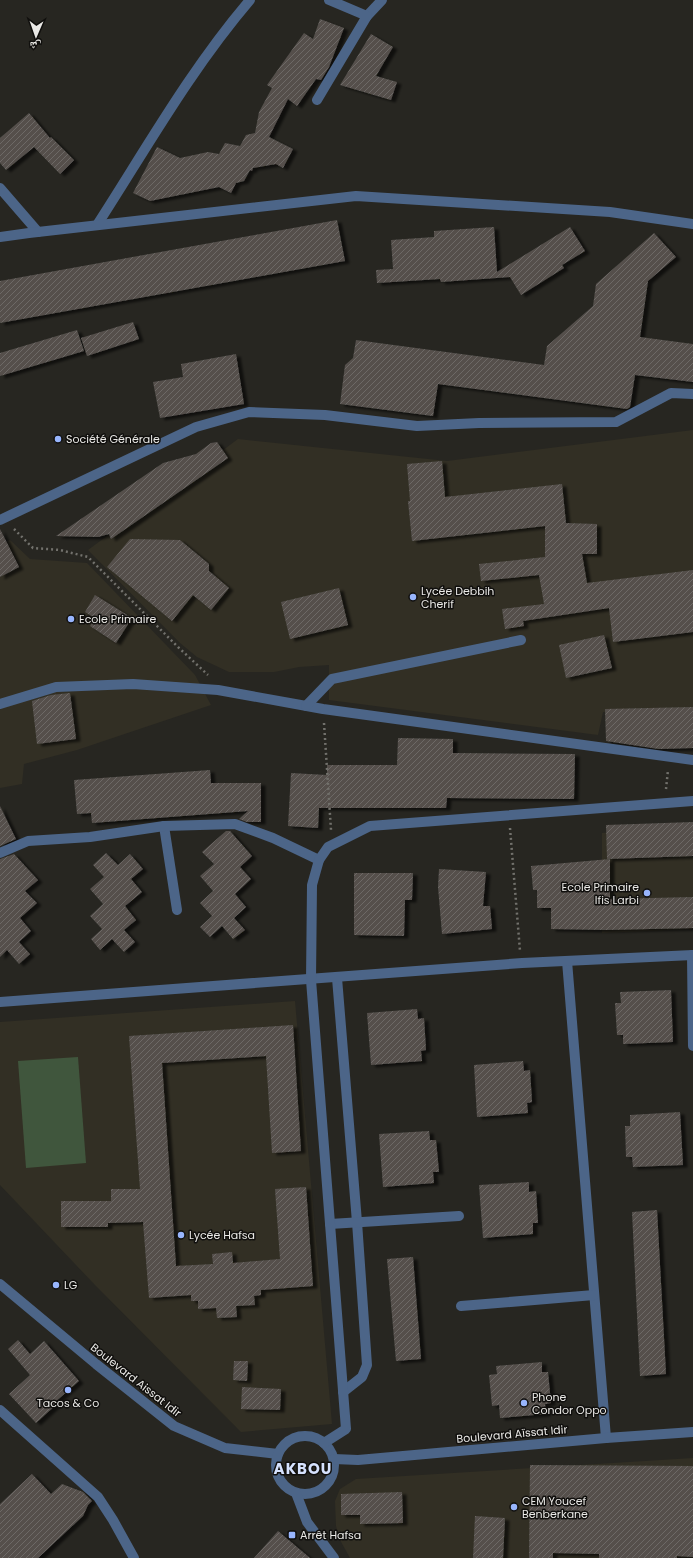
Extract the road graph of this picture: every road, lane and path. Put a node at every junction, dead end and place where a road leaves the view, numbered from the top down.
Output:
1 (250, 0) edge
2 (329, 0) edge
3 (382, 0) edge
4 (368, 16) junction
5 (317, 100) dead end
6 (0, 188) edge
7 (693, 224) edge
8 (97, 225) junction
9 (38, 232) junction
10 (0, 237) edge
11 (693, 394) edge
12 (2, 519) edge
13 (521, 640) dead end
14 (218, 690) junction
15 (0, 704) edge
16 (306, 706) junction
17 (323, 709) junction
18 (670, 757) junction
19 (693, 760) edge
20 (693, 801) edge
21 (664, 803) junction
22 (509, 815) junction
23 (164, 826) junction
24 (332, 845) junction
25 (0, 853) edge
26 (319, 860) junction
27 (177, 910) dead end
28 (692, 955) edge
29 (567, 961) junction
30 (522, 963) junction
31 (337, 978) junction
32 (311, 980) junction
33 (0, 1002) edge
34 (693, 1046) edge
35 (459, 1216) dead end
36 (357, 1222) junction
37 (330, 1224) junction
38 (0, 1284) edge
39 (594, 1295) junction
40 (461, 1306) dead end
41 (343, 1392) junction
42 (0, 1410) edge
43 (693, 1432) edge
44 (606, 1438) junction
45 (324, 1443) junction
46 (278, 1454) junction
47 (334, 1459) junction
48 (296, 1493) junction
49 (134, 1558) edge
50 (334, 1558) edge

1 - 8 street
2 - 4 street
3 - 4 street
4 - 5 street
6 - 9 street
7 - 8 street
8 - 9 street
9 - 10 street
11 - 12 street
12 - 14 path
13 - 16 street
14 - 15 street
14 - 16 street
16 - 17 street
17 - 18 street
17 - 24 path
18 - 19 street
18 - 21 path
20 - 21 street
21 - 22 street
22 - 24 street
22 - 30 path
23 - 25 street
23 - 26 street
23 - 27 street
24 - 26 street
26 - 32 street
28 - 29 street
28 - 34 street
29 - 30 street
29 - 39 street
30 - 31 street
31 - 32 street
31 - 36 street
32 - 33 street
32 - 37 street
35 - 36 street
36 - 37 street
36 - 41 street
37 - 41 street
38 - 46 street, Boulevard Aissat Idir
39 - 40 street
39 - 44 street
41 - 45 street
42 - 49 street
43 - 44 street, Boulevard Aïssat Idir
44 - 47 street, Boulevard Aïssat Idir
45 - 46 street
45 - 47 street
46 - 48 street
47 - 48 street
48 - 50 street

